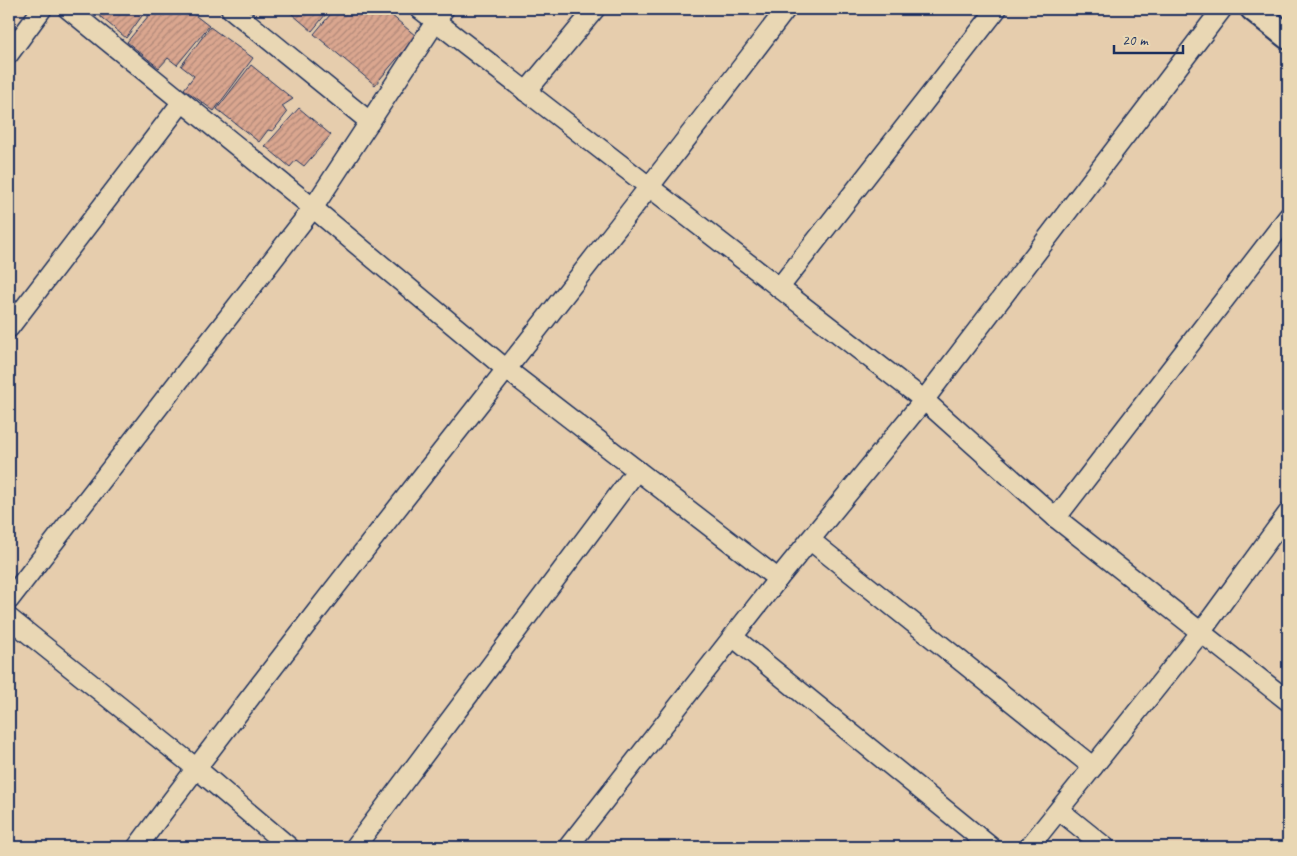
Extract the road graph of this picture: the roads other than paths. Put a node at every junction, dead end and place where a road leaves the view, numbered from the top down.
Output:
1 (42, 9) edge
2 (68, 9) edge
3 (232, 9) edge
4 (420, 9) edge
5 (595, 9) edge
6 (786, 9) edge
7 (997, 9) edge
8 (1222, 9) edge
9 (1253, 9) edge
10 (439, 15) edge
11 (1288, 37) edge
12 (9, 54) edge
13 (526, 92) junction
14 (182, 102) junction
15 (370, 122) junction
16 (650, 188) junction
17 (313, 208) junction
18 (1288, 217) edge
19 (778, 288) junction
20 (9, 328) edge
21 (506, 370) junction
22 (924, 400) junction
23 (636, 470) junction
24 (1288, 513) edge
25 (1056, 518) junction
26 (810, 540) junction
27 (778, 579) junction
28 (9, 600) edge
29 (9, 618) edge
30 (1201, 632) junction
31 (732, 637) junction
32 (1288, 701) edge
33 (1093, 767) junction
34 (196, 768) junction
35 (1059, 810) junction
36 (137, 847) edge
37 (289, 847) edge
38 (355, 847) edge
39 (568, 847) edge
40 (992, 847) edge
41 (1029, 847) edge
42 (1105, 847) edge

1 - 12 street
2 - 14 street
3 - 15 street
4 - 10 street
5 - 13 street
6 - 16 street
7 - 19 street
8 - 22 street
9 - 11 street
10 - 13 street
10 - 15 street
13 - 16 street
14 - 17 street
14 - 20 street
15 - 17 street
16 - 19 street
16 - 21 street
17 - 21 street
17 - 28 street
18 - 25 street
19 - 22 street
21 - 23 street
21 - 34 street
22 - 25 street
22 - 26 street
23 - 27 street
23 - 38 street
24 - 30 street
25 - 30 street
26 - 27 street
26 - 33 street
27 - 31 street
29 - 34 street
30 - 32 street
30 - 33 street
31 - 39 street
31 - 40 street
33 - 35 street
34 - 36 street
34 - 37 street
35 - 41 street
35 - 42 street

